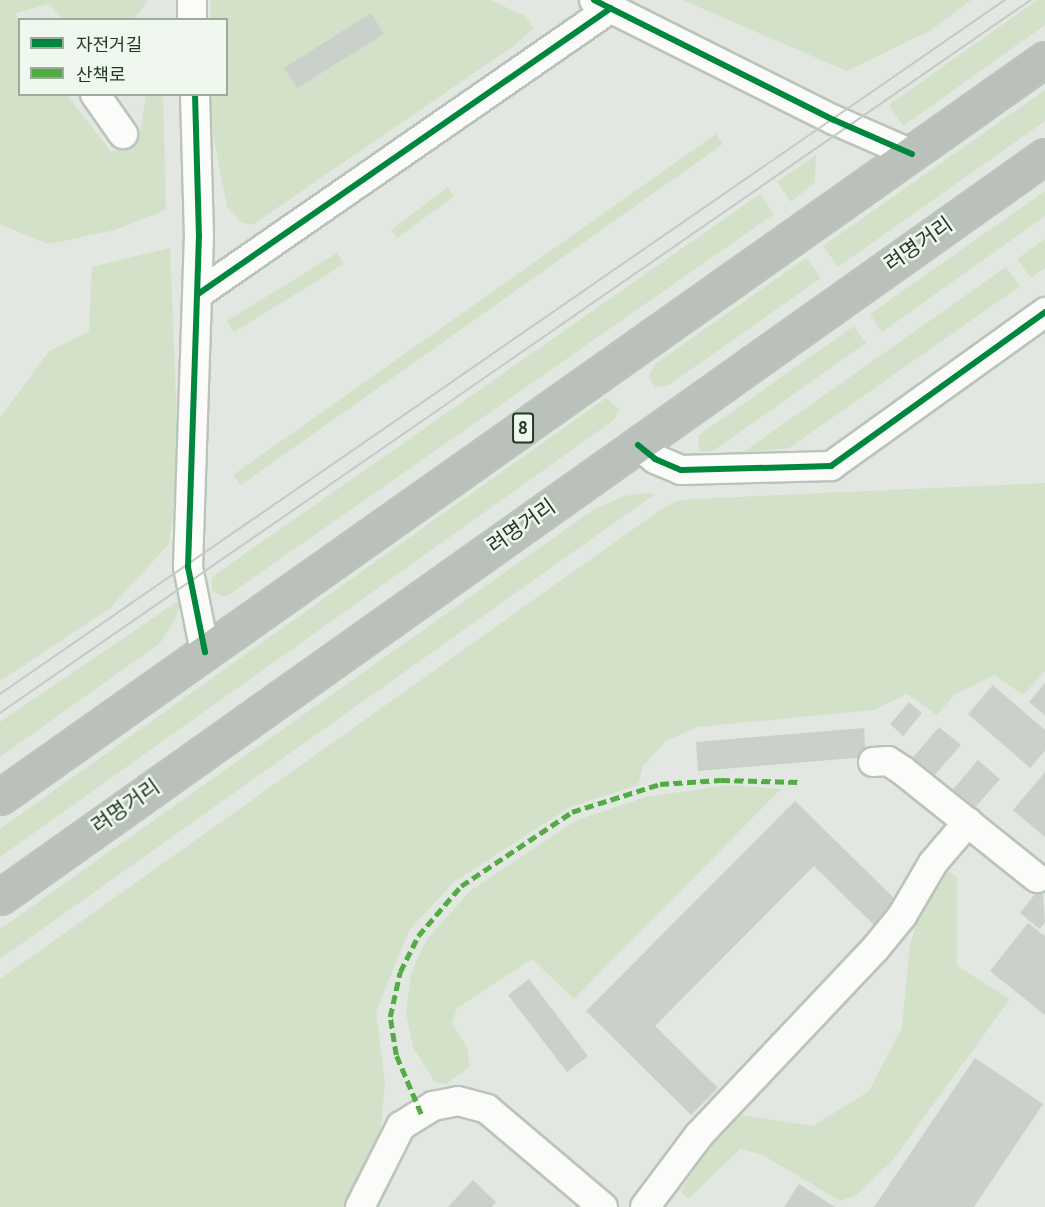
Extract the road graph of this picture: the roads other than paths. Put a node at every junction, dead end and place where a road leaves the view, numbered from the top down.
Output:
1 (192, 0) edge
2 (602, 4) edge
3 (192, 18) edge
4 (1045, 59) edge
5 (96, 96) edge
6 (195, 96) edge
7 (123, 134) dead end
8 (912, 154) junction
9 (1045, 156) edge
10 (198, 294) junction
11 (1042, 320) edge
12 (638, 445) junction
13 (205, 652) junction
14 (873, 762) dead end
15 (0, 797) edge
16 (968, 822) junction
17 (1037, 878) dead end
18 (0, 897) edge
19 (360, 1207) edge
20 (603, 1207) edge
21 (645, 1207) edge

1 - 3 street
2 - 8 street
2 - 10 street
4 - 8 highway, 8
5 - 7 street
6 - 10 street
8 - 13 highway, 8
9 - 12 highway, 려명거리
10 - 13 street
11 - 12 street
12 - 18 highway, 려명거리
13 - 15 highway, 8
14 - 16 street
16 - 17 street
16 - 21 street
19 - 20 street

